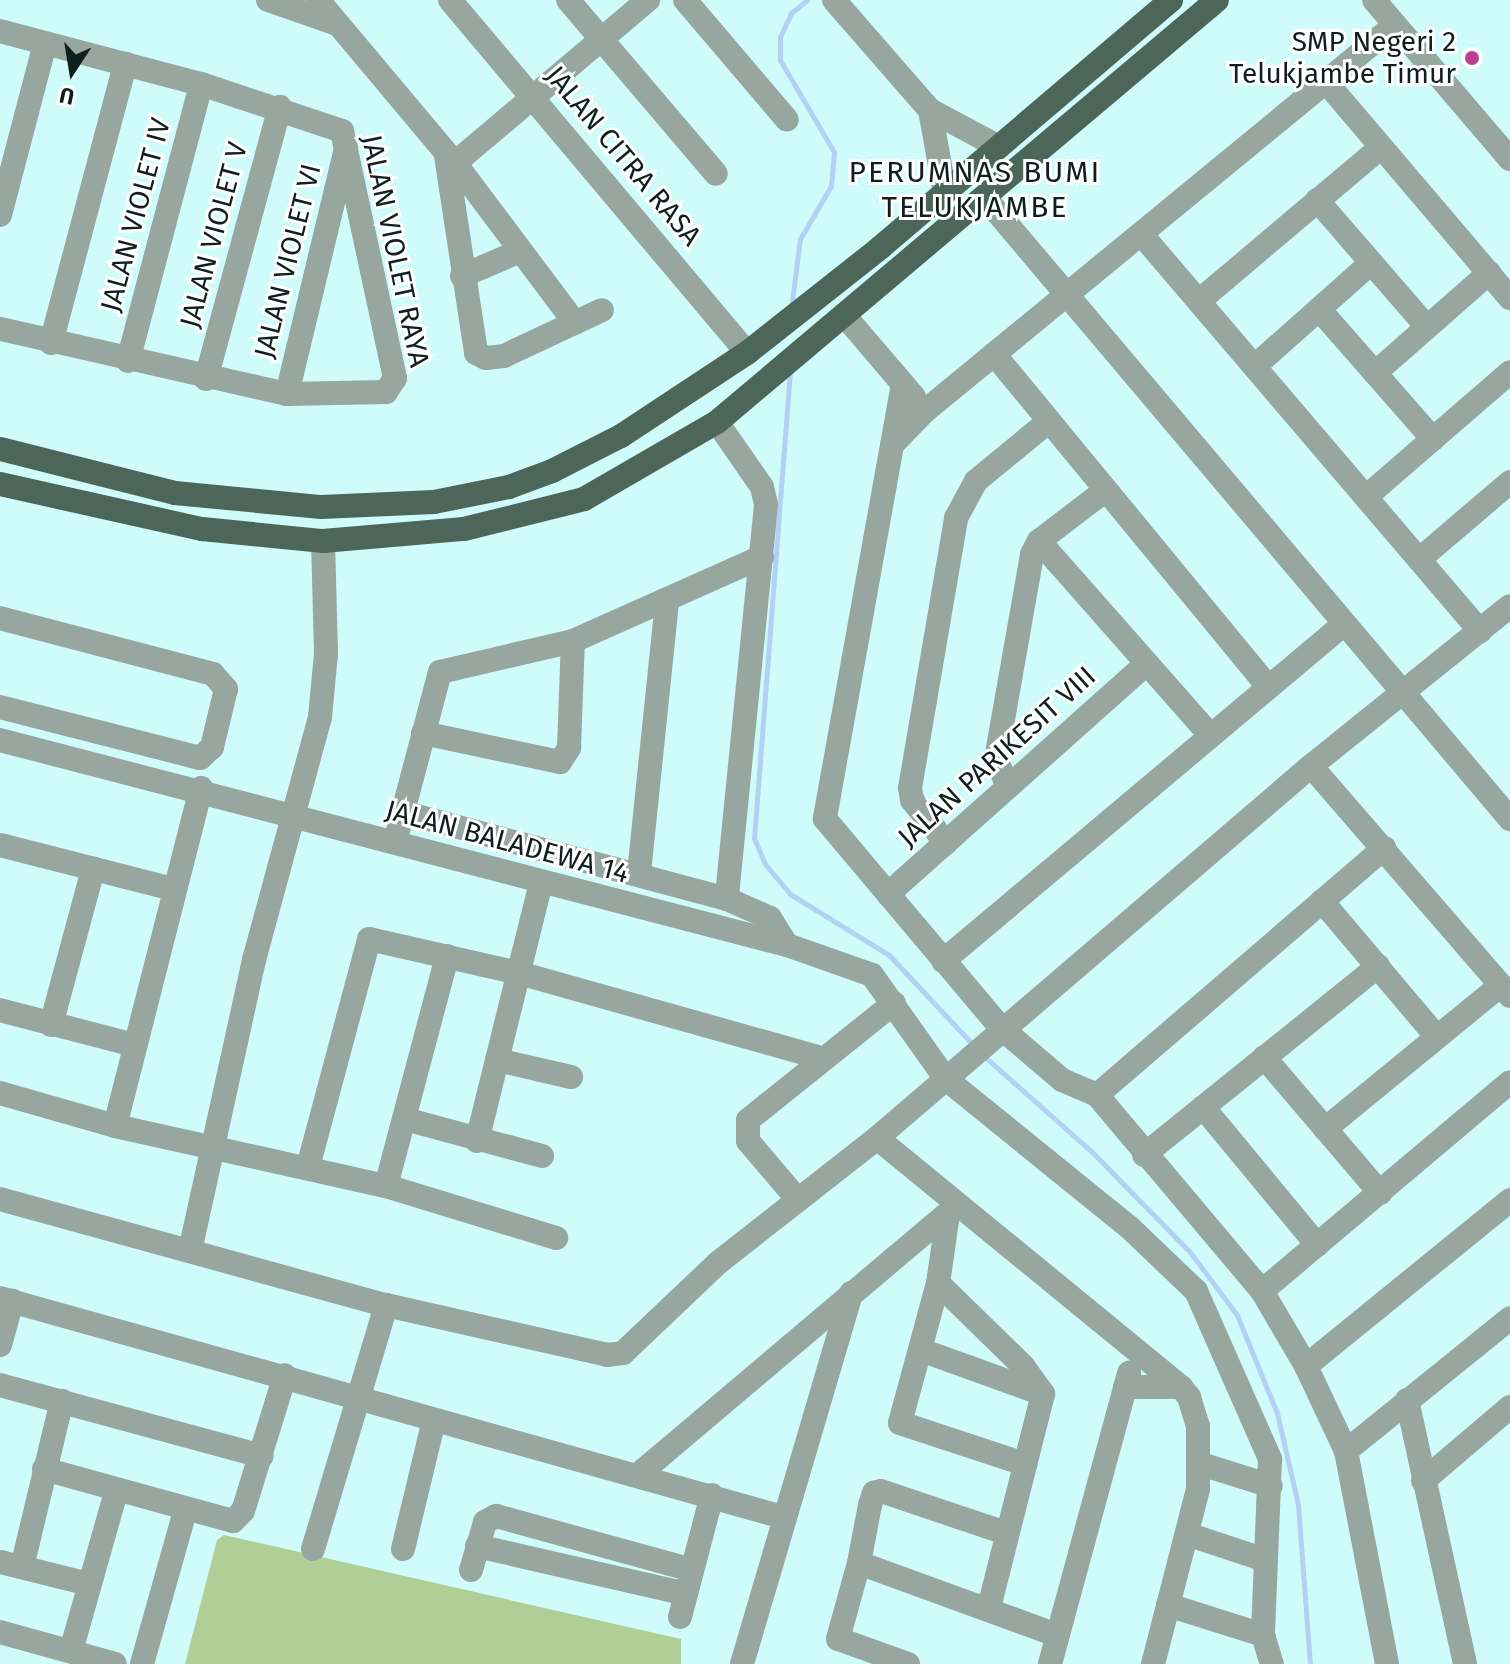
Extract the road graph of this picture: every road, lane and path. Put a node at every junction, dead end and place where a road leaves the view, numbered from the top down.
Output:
1 (268, 0) edge
2 (318, 0) edge
3 (450, 0) edge
4 (568, 0) edge
5 (648, 0) edge
6 (685, 0) edge
7 (834, 0) edge
8 (1171, 0) edge
9 (1217, 0) edge
10 (1374, 0) edge
11 (339, 25) junction
12 (1395, 25) junction
13 (0, 31) edge
14 (601, 41) junction
15 (45, 44) junction
16 (125, 64) junction
17 (1326, 82) junction
18 (201, 84) junction
19 (535, 98) junction
20 (280, 107) junction
21 (930, 110) junction
22 (787, 120) dead end
23 (347, 142) junction
24 (999, 147) junction
25 (1381, 147) junction
26 (1507, 150) edge
27 (450, 158) junction
28 (716, 174) dead end
29 (945, 193) junction
30 (986, 199) junction
31 (1317, 200) junction
32 (0, 215) edge
33 (1142, 235) junction
34 (520, 251) junction
35 (1371, 263) junction
36 (1489, 273) junction
37 (462, 276) junction
38 (1069, 296) junction
39 (1510, 298) edge
40 (1199, 301) junction
41 (1319, 309) junction
42 (602, 310) dead end
43 (844, 315) junction
44 (575, 323) junction
45 (1427, 327) junction
46 (0, 329) edge
47 (51, 343) junction
48 (747, 353) junction
49 (994, 354) junction
50 (128, 361) junction
51 (1255, 366) junction
52 (1510, 372) edge
53 (1375, 373) junction
54 (206, 379) junction
55 (903, 384) junction
56 (287, 394) junction
57 (925, 411) junction
58 (1049, 421) junction
59 (717, 422) junction
60 (1433, 439) junction
61 (892, 445) junction
62 (0, 449) edge
63 (1510, 482) edge
64 (0, 484) edge
65 (1106, 490) junction
66 (1367, 496) junction
67 (323, 541) junction
68 (1039, 541) junction
69 (762, 557) junction
70 (1421, 558) junction
71 (667, 603) junction
72 (0, 618) edge
73 (1499, 623) edge
74 (1344, 624) junction
75 (573, 641) junction
76 (1146, 664) junction
77 (1268, 686) junction
78 (1406, 694) junction
79 (0, 707) edge
80 (423, 733) junction
81 (1210, 735) junction
82 (0, 740) edge
83 (1311, 766) junction
84 (1008, 787) junction
85 (201, 788) junction
86 (402, 812) junction
87 (292, 816) junction
88 (1510, 819) edge
89 (395, 842) junction
90 (946, 843) junction
91 (0, 845) edge
92 (1384, 848) junction
93 (93, 869) junction
94 (639, 873) junction
95 (541, 883) junction
96 (173, 889) junction
97 (888, 894) junction
98 (727, 899) junction
99 (1322, 901) junction
100 (787, 945) junction
101 (447, 956) junction
102 (943, 961) junction
103 (1378, 966) junction
104 (519, 973) junction
105 (1506, 990) edge
106 (894, 1003) junction
107 (0, 1010) edge
108 (51, 1025) junction
109 (1437, 1037) junction
110 (985, 1042) junction
111 (134, 1045) junction
112 (1264, 1057) junction
113 (822, 1058) junction
114 (497, 1060) junction
115 (571, 1077) dead end
116 (946, 1079) junction
117 (1510, 1082) edge
118 (0, 1093) edge
119 (1097, 1095) junction
120 (1203, 1107) junction
121 (405, 1119) junction
122 (115, 1126) junction
123 (1325, 1129) junction
124 (877, 1138) junction
125 (477, 1141) junction
126 (211, 1143) junction
127 (1144, 1155) junction
128 (542, 1156) dead end
129 (308, 1167) junction
130 (386, 1186) junction
131 (1380, 1193) junction
132 (0, 1199) edge
133 (798, 1200) junction
134 (1510, 1200) edge
135 (952, 1209) junction
136 (556, 1238) dead end
137 (1317, 1245) junction
138 (190, 1251) junction
139 (938, 1283) junction
140 (1262, 1291) junction
141 (851, 1293) junction
142 (6, 1300) edge
143 (386, 1305) junction
144 (1510, 1318) edge
145 (0, 1345) edge
146 (1135, 1349) junction
147 (921, 1350) junction
148 (1306, 1366) junction
149 (285, 1375) junction
150 (0, 1385) edge
151 (1125, 1387) junction
152 (1181, 1387) junction
153 (1043, 1394) junction
154 (360, 1397) junction
155 (1407, 1400) junction
156 (62, 1401) junction
157 (1510, 1407) edge
158 (434, 1420) junction
159 (1346, 1451) junction
160 (262, 1456) junction
161 (1025, 1464) junction
162 (1201, 1464) junction
163 (44, 1469) junction
164 (639, 1474) junction
165 (1423, 1481) junction
166 (1271, 1486) junction
167 (116, 1492) junction
168 (712, 1495) junction
169 (185, 1511) junction
170 (783, 1517) junction
171 (1006, 1533) junction
172 (1190, 1535) junction
173 (313, 1549) dead end
174 (403, 1549) dead end
175 (1265, 1560) junction
176 (859, 1563) junction
177 (11, 1564) edge
178 (692, 1570) junction
179 (89, 1584) junction
180 (1168, 1605) junction
181 (989, 1608) junction
182 (0, 1632) edge
183 (1057, 1635) junction
184 (1263, 1635) junction
185 (71, 1651) junction
186 (115, 1664) edge
187 (142, 1664) edge
188 (742, 1664) edge
189 (908, 1664) edge
190 (1050, 1664) edge
191 (1153, 1664) edge
192 (1272, 1664) edge
193 (1387, 1664) edge
194 (1465, 1664) edge

1 - 11 street
2 - 11 street
3 - 19 street, JALAN CITRA RASA
4 - 14 street
5 - 14 street
6 - 22 street
7 - 21 street
8 - 24 main road
9 - 30 main road
10 - 12 street
11 - 27 street
12 - 17 street
12 - 26 street
13 - 15 street, JALAN VIOLET RAYA
14 - 19 street
14 - 28 street
15 - 16 street, JALAN VIOLET RAYA
15 - 32 street
16 - 18 street, JALAN VIOLET RAYA
16 - 47 street
17 - 25 street
17 - 33 street
18 - 20 street, JALAN VIOLET RAYA
18 - 50 street, JALAN VIOLET IV
19 - 27 street
19 - 48 street, JALAN CITRA RASA
20 - 23 street, JALAN VIOLET RAYA
20 - 54 street, JALAN VIOLET V
21 - 24 street
21 - 29 street
23 - 56 street, JALAN VIOLET VI
23 - 56 street, JALAN VIOLET RAYA
24 - 29 main road
25 - 31 street
25 - 36 street
27 - 34 street
27 - 37 street
29 - 48 main road
30 - 38 street
30 - 43 main road
31 - 35 street
31 - 40 street
33 - 38 street
33 - 40 street
34 - 37 street
34 - 44 street
35 - 41 street
35 - 45 street
36 - 39 street
36 - 45 street
37 - 44 street
38 - 49 street
38 - 74 street
40 - 51 street
41 - 51 street
41 - 53 street
42 - 44 street
43 - 55 street
43 - 59 main road
45 - 53 street
46 - 47 street, JALAN VIOLET RAYA
47 - 50 street, JALAN VIOLET RAYA
48 - 62 main road
49 - 57 street
49 - 58 street
50 - 54 street, JALAN VIOLET RAYA
51 - 66 street
52 - 60 street
53 - 60 street
54 - 56 street, JALAN VIOLET RAYA
55 - 57 street
55 - 61 street
57 - 61 street
58 - 65 street
58 - 90 street
59 - 67 main road
59 - 69 street
60 - 66 street
61 - 97 street
63 - 70 street
64 - 67 main road
65 - 68 street
65 - 77 street
66 - 70 street
67 - 87 street
68 - 76 street
68 - 84 street
69 - 71 street
69 - 98 street
70 - 73 street
71 - 75 street
71 - 94 street
72 - 79 street
73 - 78 street
74 - 77 street
74 - 78 street
75 - 80 street
75 - 80 street
76 - 81 street
76 - 84 street, JALAN PARIKESIT VIII
77 - 81 street
78 - 83 street
78 - 88 street
80 - 86 street
81 - 102 street
82 - 85 street, JALAN BALADEWA 14
83 - 92 street
83 - 110 street
84 - 90 street, JALAN PARIKESIT VIII
85 - 87 street, JALAN BALADEWA 14
85 - 96 street
86 - 89 street
86 - 94 street
87 - 89 street, JALAN BALADEWA 14
87 - 126 street
89 - 95 street, JALAN BALADEWA 14
90 - 97 street, JALAN PARIKESIT VIII
91 - 93 street
92 - 99 street
92 - 105 street
93 - 96 street
93 - 108 street
94 - 98 street
95 - 100 street, JALAN BALADEWA 14
95 - 104 street
96 - 111 street
97 - 102 street
98 - 100 street
99 - 103 street
99 - 119 street
100 - 106 street, JALAN BALADEWA 14
101 - 104 street
101 - 121 street
101 - 129 street
102 - 110 street
103 - 109 street
103 - 112 street
104 - 113 street
104 - 114 street
105 - 109 street
106 - 113 street
106 - 116 street, JALAN BALADEWA 14
107 - 108 street
108 - 111 street
109 - 123 street
110 - 116 street
110 - 119 street
111 - 122 street
112 - 120 street
112 - 123 street
113 - 133 street
114 - 115 street
114 - 125 street
116 - 124 street
116 - 166 street, JALAN BALADEWA 14
117 - 131 street
118 - 122 street
119 - 127 street
120 - 127 street
120 - 137 street
121 - 125 street
121 - 130 street
122 - 126 street
123 - 131 street
124 - 133 street
124 - 135 street
125 - 128 street
126 - 129 street
126 - 138 street
127 - 140 street
129 - 130 street
130 - 136 street
131 - 137 street
132 - 138 street
133 - 143 street
134 - 148 street
135 - 139 street
135 - 141 street
135 - 146 street
137 - 140 street
138 - 143 street
139 - 147 street
139 - 153 street
140 - 148 street
141 - 164 street
141 - 170 street
142 - 145 street
142 - 149 street
143 - 154 street
144 - 155 street
146 - 151 street
146 - 152 street
147 - 153 street
147 - 161 street
148 - 159 street
149 - 154 street
149 - 160 street
150 - 156 street
151 - 152 street
151 - 183 street
152 - 162 street
153 - 161 street
154 - 158 street
154 - 173 street
155 - 159 street
155 - 165 street
156 - 160 street
156 - 163 street
157 - 165 street
158 - 164 street
158 - 174 street
159 - 193 street
160 - 169 street
161 - 171 street
162 - 166 street
162 - 172 street
163 - 167 street
163 - 177 street
164 - 168 street
165 - 194 street
166 - 175 street, JALAN BALADEWA 14
167 - 169 street
167 - 179 street
168 - 170 street
168 - 178 street
169 - 187 street
170 - 188 street
171 - 176 street
171 - 181 street
172 - 175 street
172 - 180 street
175 - 184 street, JALAN BALADEWA 14
176 - 181 street
176 - 189 street
177 - 179 street
178 - 178 street
179 - 185 street
180 - 184 street
180 - 191 street
181 - 183 street
182 - 185 street
183 - 190 street
184 - 192 street, JALAN BALADEWA 14
185 - 186 street

